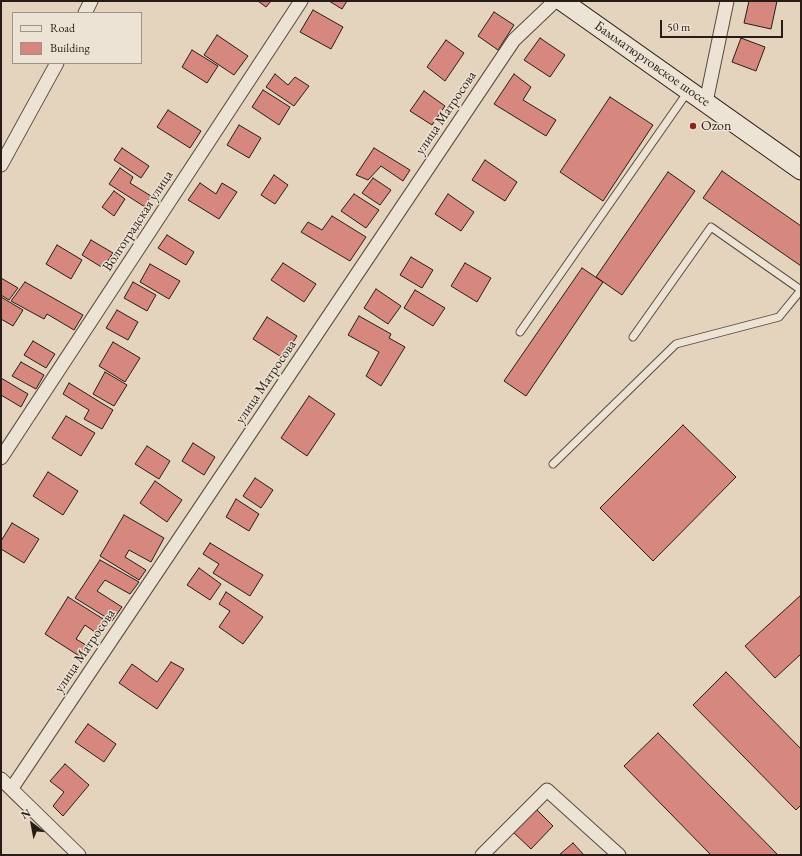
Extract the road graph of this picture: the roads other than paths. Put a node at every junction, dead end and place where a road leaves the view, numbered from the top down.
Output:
1 (92, 1) edge
2 (301, 1) edge
3 (555, 1) edge
4 (562, 1) edge
5 (727, 1) edge
6 (86, 12) edge
7 (56, 64) edge
8 (689, 90) junction
9 (706, 102) junction
10 (1, 165) edge
11 (801, 170) edge
12 (801, 290) edge
13 (520, 332) dead end
14 (633, 337) dead end
15 (1, 458) edge
16 (554, 464) dead end
17 (1, 779) edge
18 (12, 788) junction
19 (79, 855) edge
20 (482, 855) edge
21 (619, 855) edge

1 - 6 street
2 - 15 street, Волгоградская улица
3 - 18 street, улица Матросова
4 - 8 street, Бамматюртовское шоссе
5 - 9 street
7 - 10 street
8 - 9 street, Бамматюртовское шоссе
8 - 13 lane
9 - 11 street, Бамматюртовское шоссе
12 - 14 lane
12 - 16 lane
17 - 18 street
18 - 19 street
20 - 21 street

